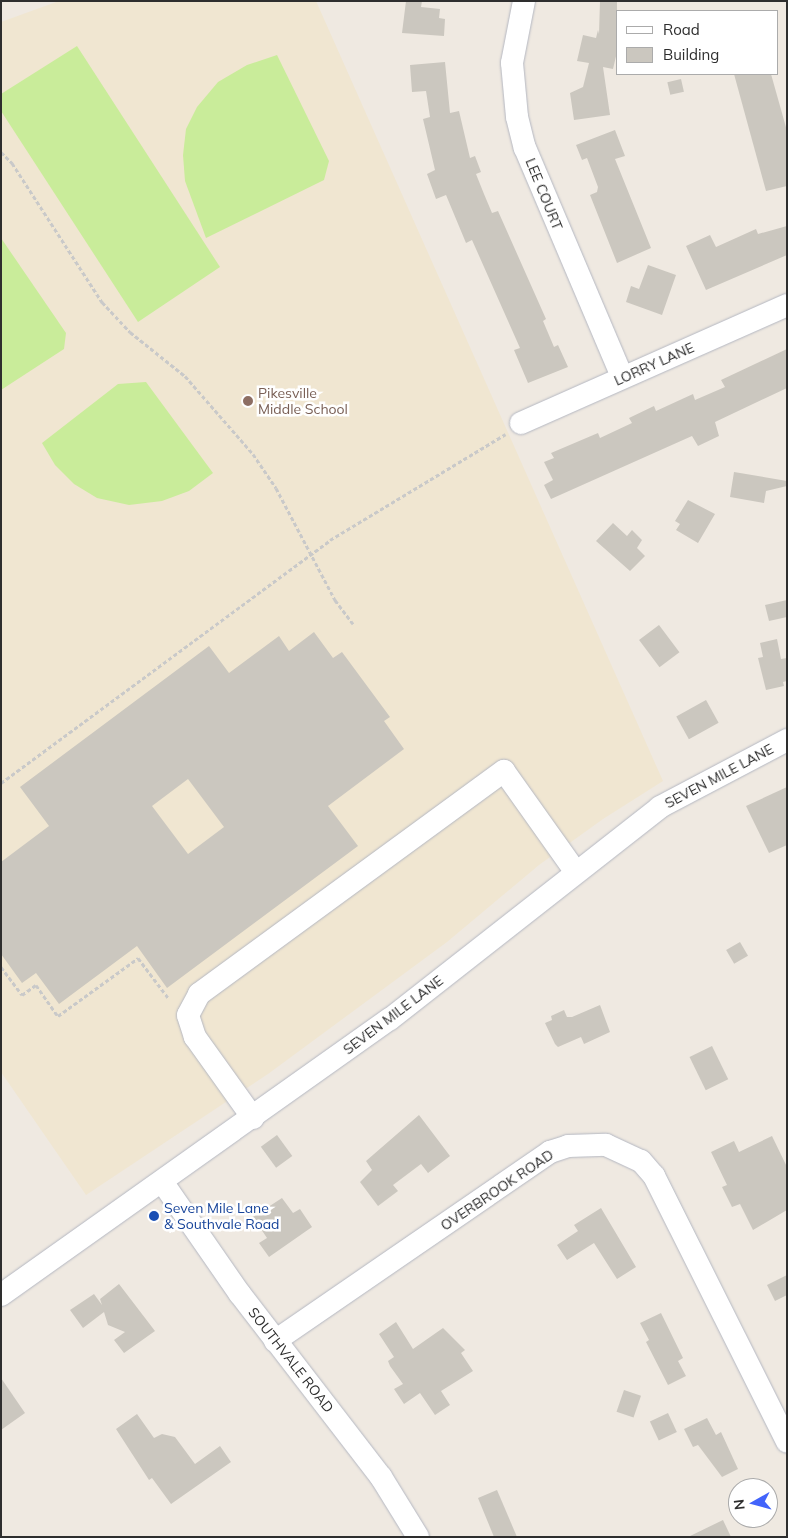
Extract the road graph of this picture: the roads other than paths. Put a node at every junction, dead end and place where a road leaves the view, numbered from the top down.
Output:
1 (524, 1) edge
2 (787, 305) edge
3 (622, 378) junction
4 (521, 423) road end
5 (787, 740) edge
6 (575, 871) junction
7 (253, 1118) junction
8 (163, 1183) junction
9 (1, 1295) edge
10 (275, 1341) junction
11 (787, 1442) edge
12 (418, 1537) edge

1 - 3 street, LEE COURT
2 - 3 street, LORRY LANE
3 - 4 street, LORRY LANE
5 - 6 street, SEVEN MILE LANE
6 - 7 street, SEVEN MILE LANE
6 - 7 street
7 - 8 street, SEVEN MILE LANE
8 - 9 street, SEVEN MILE LANE
8 - 10 street, SOUTHVALE ROAD
10 - 11 street, OVERBROOK ROAD
10 - 12 street, SOUTHVALE ROAD

